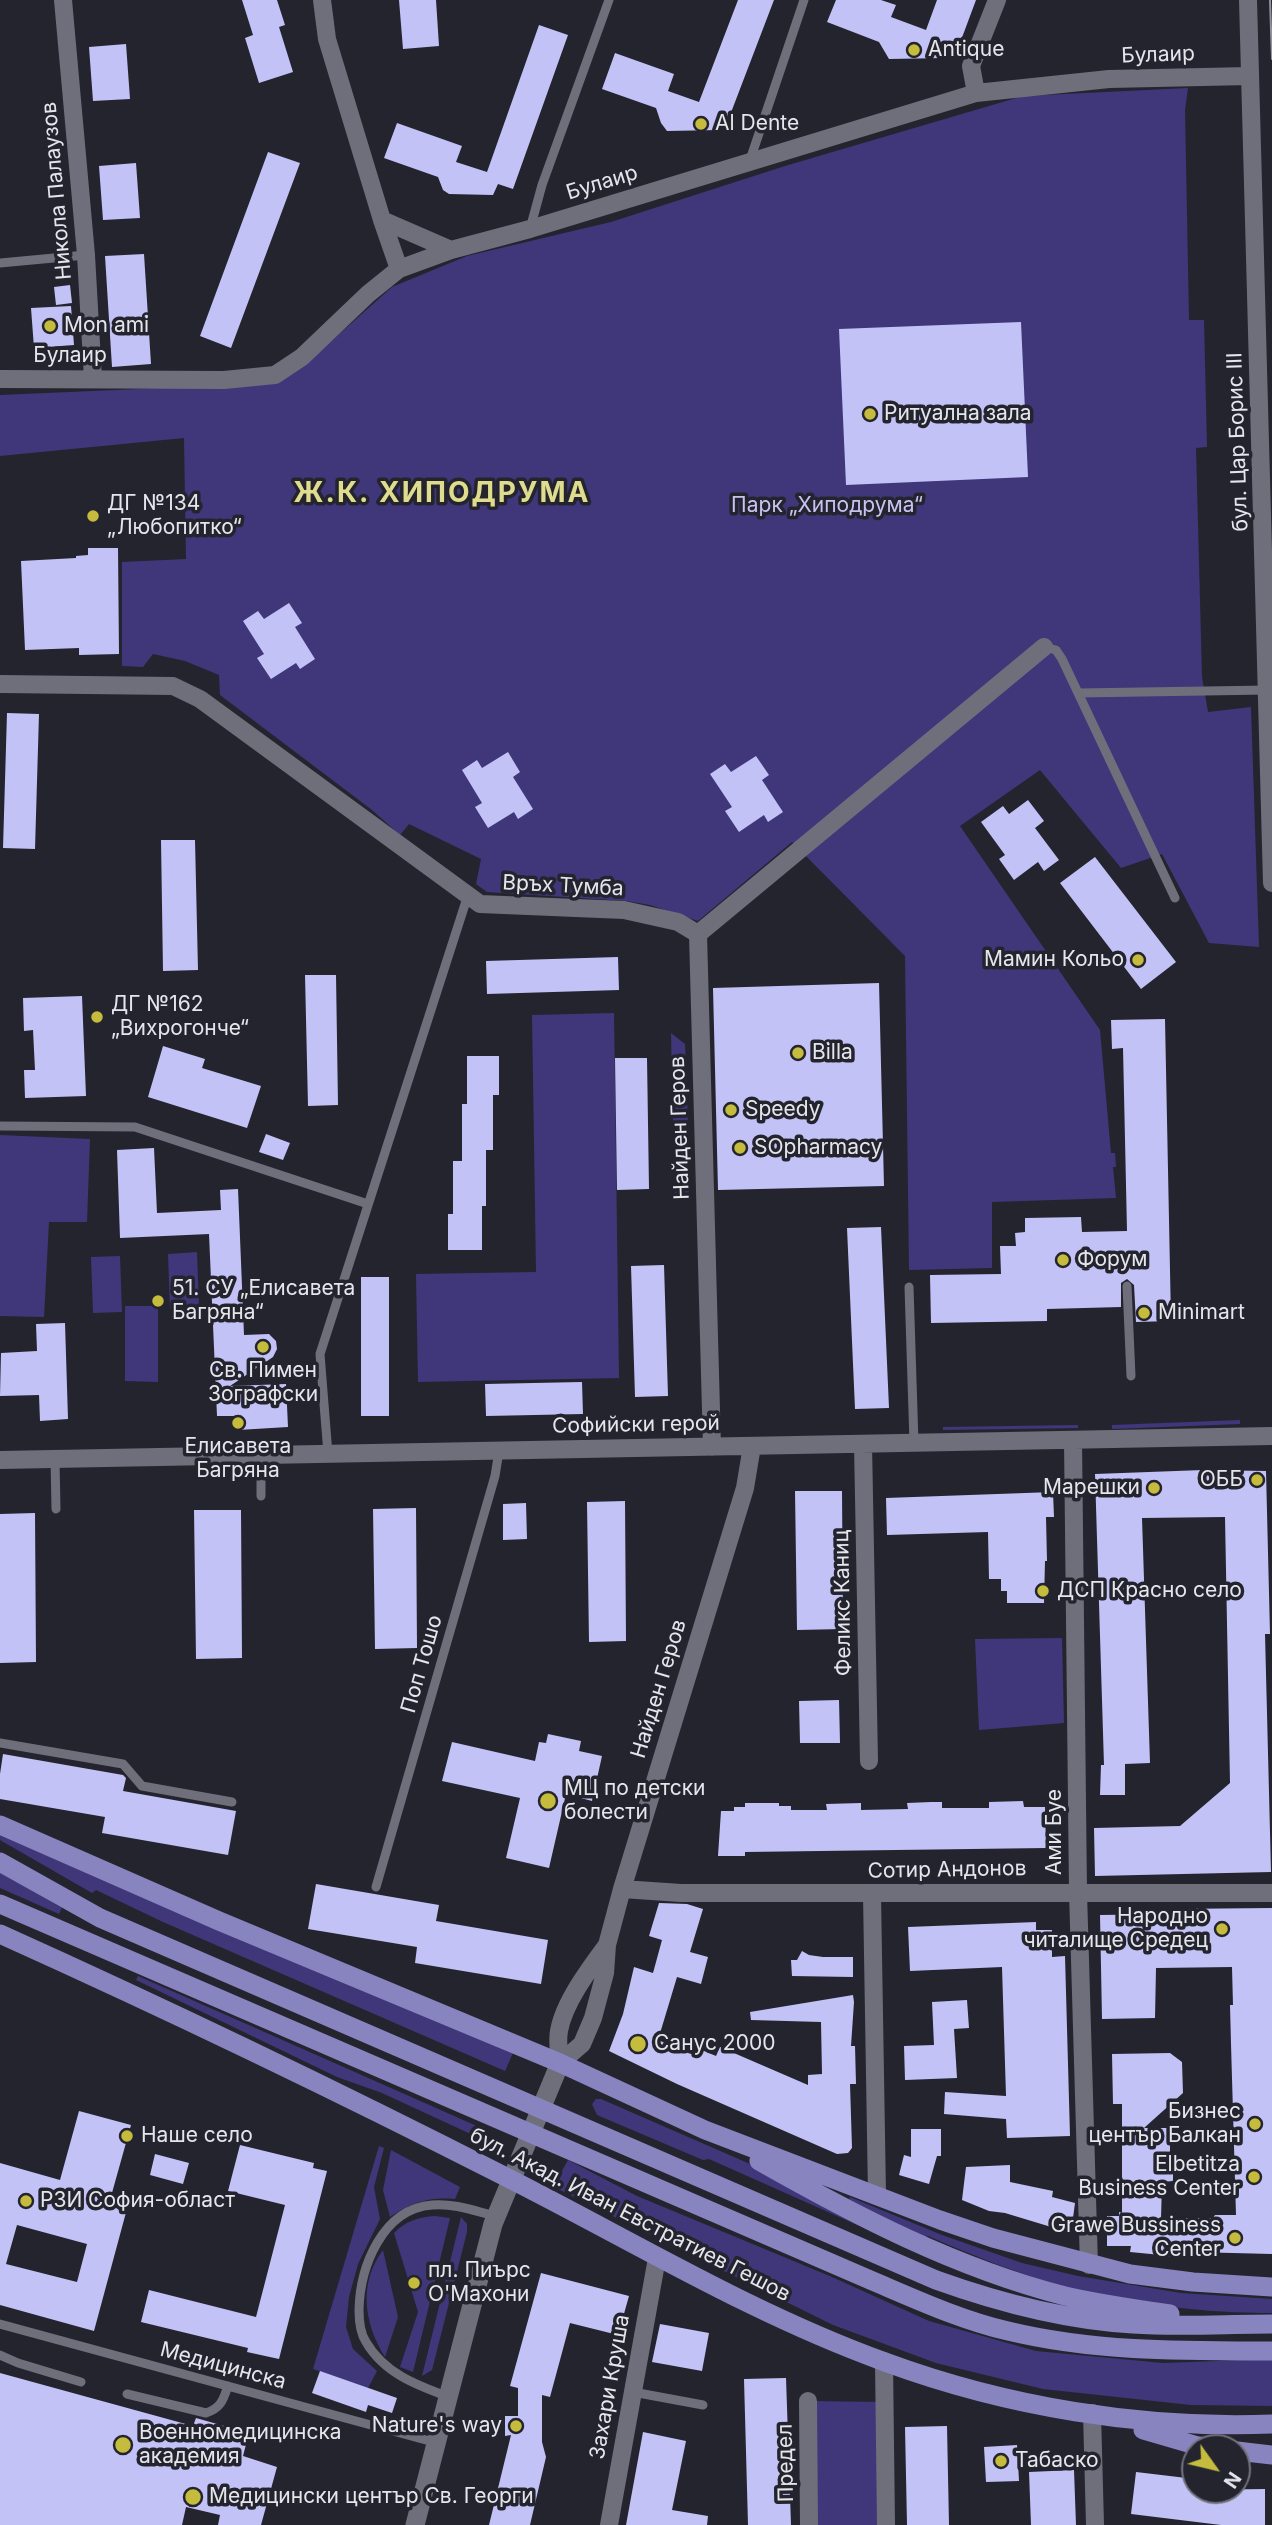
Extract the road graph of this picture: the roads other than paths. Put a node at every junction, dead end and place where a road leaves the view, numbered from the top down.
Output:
1 (63, 0) edge
2 (322, 0) edge
3 (609, 0) edge
4 (804, 0) edge
5 (997, 0) edge
6 (1248, 0) edge
7 (1249, 76) junction
8 (976, 93) junction
9 (750, 162) junction
10 (382, 220) junction
11 (530, 229) junction
12 (451, 250) junction
13 (86, 255) junction
14 (0, 263) edge
15 (399, 269) junction
16 (0, 379) edge
17 (93, 379) junction
18 (1044, 647) joint
19 (0, 684) edge
20 (1268, 690) junction
21 (1079, 693) junction
22 (1272, 883) edge
23 (468, 895) junction
24 (1175, 898) dead end
25 (698, 934) junction
26 (0, 1126) edge
27 (369, 1204) junction
28 (1127, 1286) dead end
29 (909, 1287) dead end
30 (1130, 1376) dead end
31 (1272, 1436) edge
32 (1073, 1440) junction
33 (914, 1443) junction
34 (863, 1444) junction
35 (752, 1446) junction
36 (712, 1447) junction
37 (499, 1451) junction
38 (328, 1454) junction
39 (261, 1455) junction
40 (55, 1459) junction
41 (0, 1460) edge
42 (261, 1496) dead end
43 (56, 1510) dead end
44 (0, 1743) edge
45 (869, 1761) dead end
46 (232, 1802) dead end
47 (0, 1825) edge
48 (0, 1863) edge
49 (376, 1887) dead end
50 (622, 1889) junction
51 (1078, 1892) junction
52 (1272, 1893) edge
53 (872, 1894) junction
54 (0, 1904) edge
55 (0, 1934) edge
56 (607, 1945) junction
57 (560, 2063) junction
58 (705, 2130) junction
59 (510, 2179) junction
60 (877, 2195) junction
61 (495, 2217) junction
62 (657, 2258) junction
63 (1089, 2265) junction
64 (1272, 2287) edge
65 (0, 2323) edge
66 (1230, 2324) junction
67 (1272, 2324) edge
68 (1272, 2351) edge
69 (0, 2355) edge
70 (884, 2361) junction
71 (82, 2382) dead end
72 (228, 2386) junction
73 (633, 2392) junction
74 (127, 2395) dead end
75 (449, 2397) junction
76 (808, 2401) dead end
77 (703, 2405) dead end
78 (1092, 2413) junction
79 (1272, 2424) edge
80 (1181, 2441) edge
81 (437, 2443) junction
82 (1251, 2453) edge
83 (1272, 2455) edge
84 (415, 2525) edge
85 (609, 2525) edge
86 (809, 2525) edge
87 (886, 2525) edge
88 (1095, 2525) edge

1 - 13 street, Никола Палаузов
2 - 10 street
3 - 11 lane
4 - 9 lane
5 - 8 street
6 - 7 street, бул. Цар Борис III
7 - 8 street, Булаир
7 - 20 street, бул. Цар Борис III
8 - 9 street, Булаир
9 - 11 street, Булаир
10 - 12 street
10 - 15 street
11 - 12 street, Булаир
12 - 15 street, Булаир
13 - 14 lane
13 - 17 street, Никола Палаузов
15 - 17 street, Булаир
16 - 17 street, Булаир
18 - 21 lane
18 - 25 street
19 - 23 street, Връх Тумба
20 - 21 lane
20 - 22 street, бул. Цар Борис III
21 - 24 lane
23 - 25 street, Връх Тумба
23 - 27 lane
25 - 36 street, Найден Геров
26 - 27 lane
27 - 38 lane
28 - 30 lane
29 - 33 lane
31 - 32 street, Софийски герой
32 - 33 street, Софийски герой
32 - 51 street, Ами Буе
33 - 34 street, Софийски герой
34 - 35 street, Софийски герой
34 - 45 street, Феликс Каниц
35 - 36 street, Софийски герой
35 - 50 street, Найден Геров
36 - 37 street, Софийски герой
37 - 38 street, Софийски герой
37 - 49 lane, Поп Тошо
38 - 39 street, Софийски герой
39 - 40 street, Софийски герой
39 - 42 lane
40 - 41 street, Софийски герой
40 - 43 lane
44 - 46 lane
47 - 57 main road
48 - 66 main road
50 - 53 street, Сотир Андонов
50 - 56 street, Найден Геров
51 - 52 street, Сотир Андонов
51 - 53 street, Сотир Андонов
51 - 63 street, Ами Буе
53 - 60 street
54 - 68 main road, бул. Акад. Иван Евстратиев Гешов
55 - 59 main road, бул. Акад. Иван Евстратиев Гешов
56 - 57 street, Найден Геров
56 - 57 street, Найден Геров
57 - 58 main road
57 - 59 main road
58 - 60 main road
58 - 66 main road
59 - 61 main road
59 - 62 main road, бул. Акад. Иван Евстратиев Гешов
60 - 63 main road
61 - 75 main road
61 - 75 lane
62 - 70 main road, бул. Акад. Иван Евстратиев Гешов
62 - 73 street, Захари Круша
63 - 64 main road
65 - 72 lane, Медицинска
66 - 67 main road
69 - 71 lane
70 - 78 main road, бул. Акад. Иван Евстратиев Гешов
70 - 87 street
72 - 74 lane
72 - 81 lane, Медицинска
73 - 77 lane
73 - 85 street, Захари Круша
75 - 81 main road
76 - 86 street, Предел
78 - 79 main road, бул. Акад. Иван Евстратиев Гешов
78 - 80 main road
78 - 88 street
81 - 84 main road
82 - 83 main road

